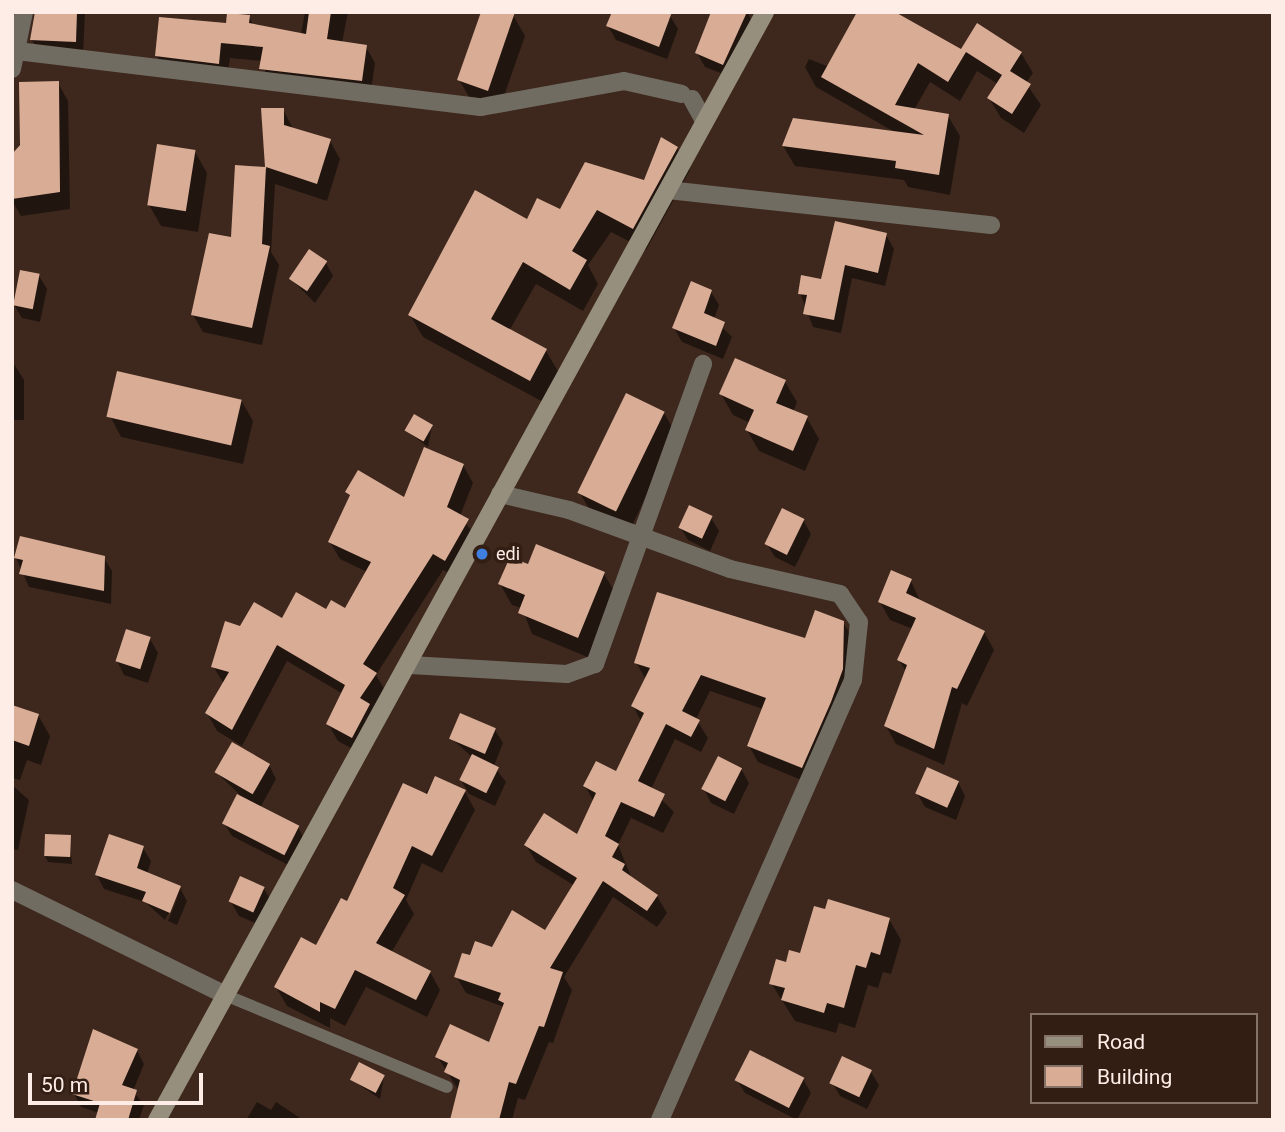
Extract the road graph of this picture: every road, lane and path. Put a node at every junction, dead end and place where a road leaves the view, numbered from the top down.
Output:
1 (24, 12) edge
2 (765, 12) edge
3 (17, 51) junction
4 (12, 69) edge
5 (705, 121) junction
6 (668, 190) junction
7 (991, 225) dead end
8 (703, 364) dead end
9 (500, 494) junction
10 (638, 539) junction
11 (410, 665) junction
12 (12, 890) edge
13 (225, 995) junction
14 (447, 1087) dead end
15 (157, 1120) edge
16 (660, 1120) edge

1 - 3 street
2 - 5 main road
3 - 4 street
3 - 5 street
5 - 6 main road
6 - 7 street
6 - 9 main road
8 - 10 street
9 - 10 street
9 - 11 main road
10 - 11 street
10 - 16 street
11 - 13 main road
12 - 13 street
13 - 14 lane
13 - 15 main road

